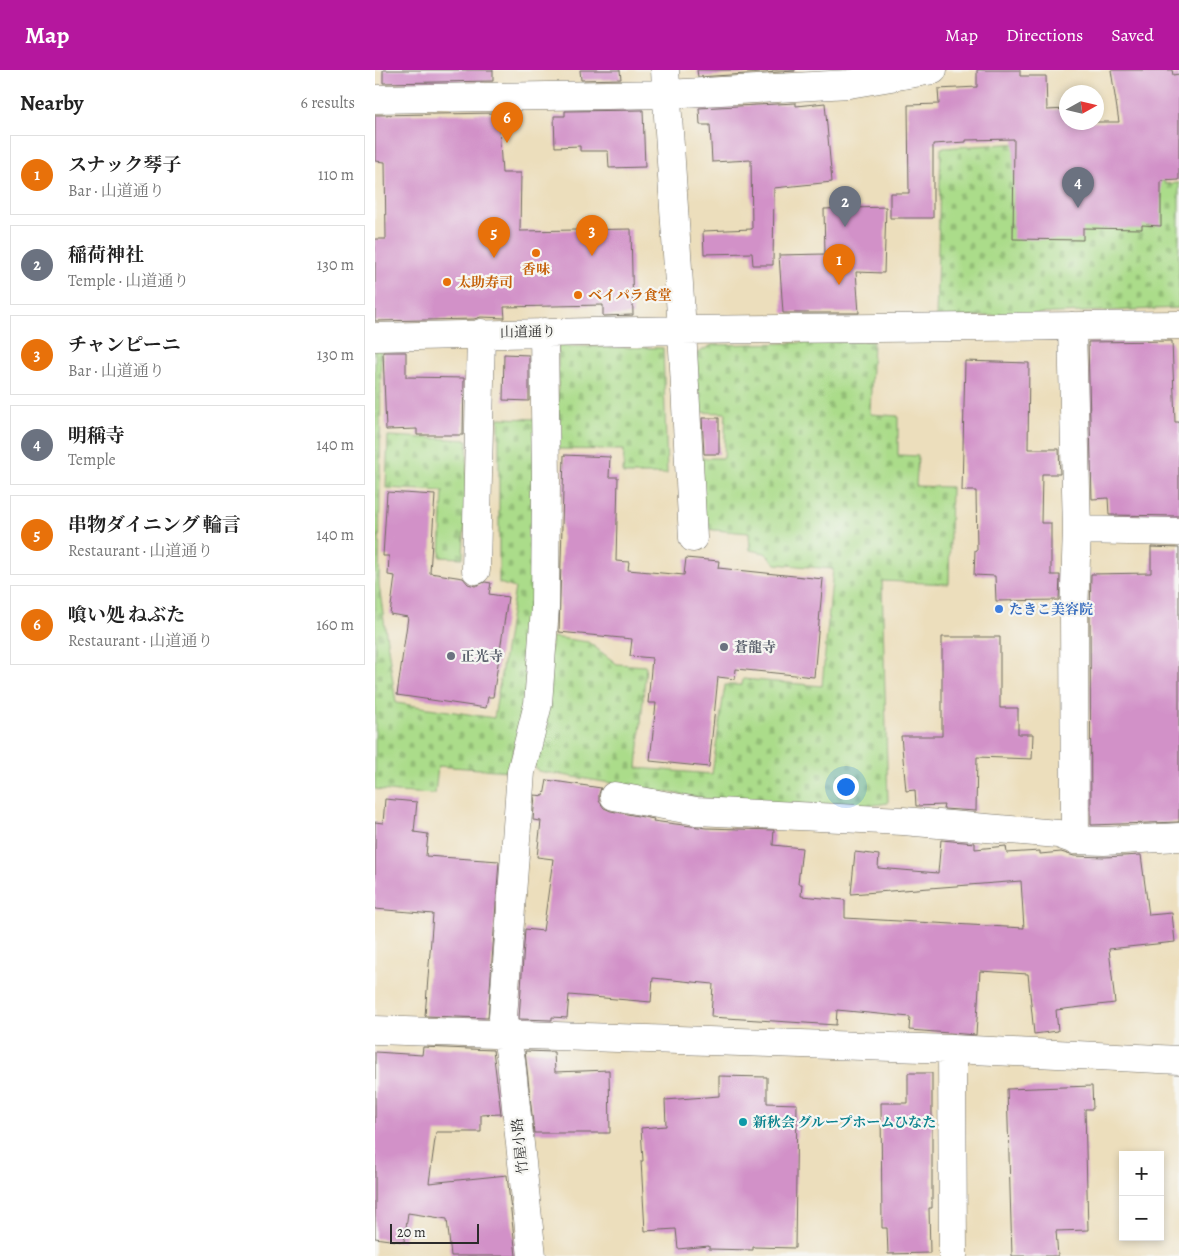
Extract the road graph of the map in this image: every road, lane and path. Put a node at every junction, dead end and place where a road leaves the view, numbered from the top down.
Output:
1 (933, 70) edge
2 (666, 82) edge
3 (375, 99) edge
4 (1179, 325) edge
5 (1073, 326) junction
6 (682, 330) junction
7 (544, 332) junction
8 (481, 333) junction
9 (375, 336) edge
10 (1077, 530) junction
11 (1179, 532) edge
12 (693, 538) dead end
13 (476, 570) dead end
14 (614, 796) dead end
15 (1179, 837) edge
16 (1075, 840) junction
17 (375, 1030) edge
18 (507, 1036) junction
19 (952, 1049) junction
20 (1179, 1060) edge
21 (532, 1256) edge
22 (953, 1256) edge

1 - 2 street
2 - 3 street
2 - 6 street
4 - 5 street, 山道通り
5 - 6 street, 山道通り
5 - 10 street
6 - 7 street, 山道通り
6 - 12 street
7 - 8 street, 山道通り
7 - 18 street, 竹屋小路
8 - 9 street, 山道通り
8 - 13 street
10 - 11 street
10 - 16 street
14 - 16 street
15 - 16 street
17 - 18 street
18 - 19 street
18 - 21 street, 竹屋小路
19 - 20 street
19 - 22 street

